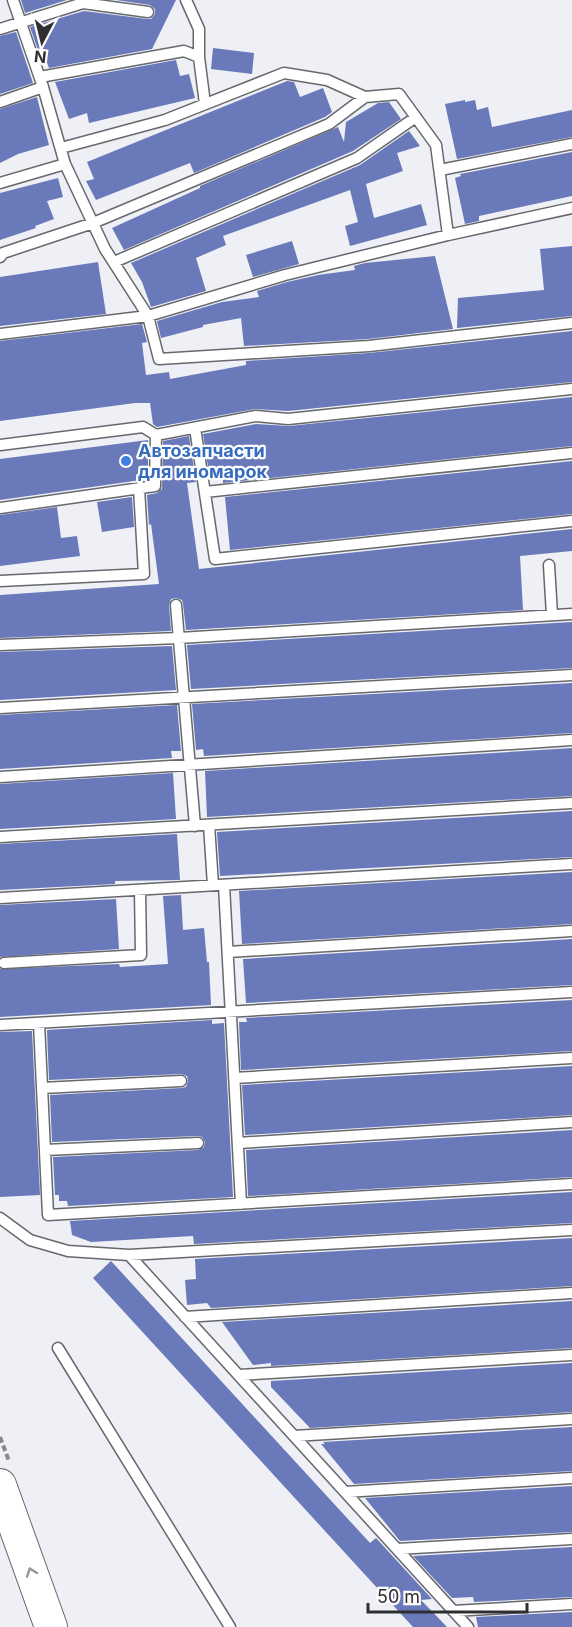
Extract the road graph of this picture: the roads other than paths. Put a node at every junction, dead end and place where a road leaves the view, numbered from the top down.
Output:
1 (13, 0) edge
2 (186, 0) edge
3 (148, 12) dead end
4 (20, 21) junction
5 (0, 29) edge
6 (199, 57) junction
7 (41, 82) junction
8 (365, 97) junction
9 (0, 102) edge
10 (205, 104) junction
11 (416, 117) junction
12 (572, 144) edge
13 (61, 148) junction
14 (65, 164) junction
15 (440, 170) junction
16 (0, 183) edge
17 (572, 208) edge
18 (93, 223) junction
19 (448, 235) junction
20 (0, 257) edge
21 (114, 262) junction
22 (148, 316) junction
23 (572, 323) edge
24 (0, 334) edge
25 (572, 388) edge
26 (195, 428) junction
27 (156, 435) junction
28 (0, 445) edge
29 (572, 453) edge
30 (140, 488) junction
31 (205, 492) junction
32 (0, 508) edge
33 (572, 521) edge
34 (549, 565) dead end
35 (0, 581) edge
36 (176, 605) dead end
37 (572, 614) edge
38 (552, 615) junction
39 (179, 638) junction
40 (0, 645) edge
41 (572, 675) edge
42 (184, 699) junction
43 (0, 708) edge
44 (572, 740) edge
45 (190, 764) junction
46 (0, 777) edge
47 (572, 803) edge
48 (209, 825) junction
49 (195, 826) junction
50 (0, 837) edge
51 (572, 864) edge
52 (213, 885) junction
53 (224, 885) junction
54 (140, 890) junction
55 (0, 898) edge
56 (572, 931) edge
57 (228, 952) junction
58 (4, 963) dead end
59 (572, 993) edge
60 (231, 1012) junction
61 (39, 1023) junction
62 (0, 1025) edge
63 (572, 1058) edge
64 (234, 1078) junction
65 (181, 1081) dead end
66 (42, 1088) junction
67 (572, 1122) edge
68 (198, 1143) dead end
69 (238, 1143) junction
70 (45, 1150) junction
71 (572, 1184) edge
72 (241, 1204) junction
73 (0, 1218) edge
74 (572, 1230) edge
75 (129, 1255) junction
76 (572, 1293) edge
77 (185, 1317) junction
78 (58, 1348) dead end
79 (572, 1355) edge
80 (239, 1375) junction
81 (572, 1419) edge
82 (294, 1436) junction
83 (572, 1479) edge
84 (0, 1485) edge
85 (345, 1492) junction
86 (572, 1539) edge
87 (398, 1550) junction
88 (572, 1604) edge
89 (453, 1611) junction
90 (51, 1627) edge
91 (230, 1627) edge
92 (468, 1627) edge

1 - 4 lane
2 - 6 lane
3 - 4 lane
4 - 5 lane
4 - 7 lane
6 - 7 lane
6 - 10 lane
7 - 9 lane
7 - 13 lane
8 - 10 lane
8 - 11 lane
8 - 18 lane
10 - 13 lane
11 - 15 lane
11 - 21 lane
12 - 15 lane
13 - 14 lane
14 - 16 lane
14 - 18 lane
15 - 19 lane
17 - 19 lane
18 - 20 lane
18 - 21 lane
19 - 22 lane
21 - 22 lane
22 - 23 lane
22 - 24 lane
25 - 26 lane
26 - 27 lane
26 - 31 lane
27 - 28 lane
27 - 30 lane
29 - 31 lane
30 - 32 lane
30 - 35 lane
31 - 33 lane
34 - 38 lane
36 - 39 lane
37 - 38 lane
38 - 39 lane
39 - 40 lane
39 - 42 lane
41 - 42 lane
42 - 43 lane
42 - 45 lane
44 - 45 lane
45 - 46 lane
45 - 49 lane
47 - 48 lane
48 - 49 lane
48 - 52 lane
49 - 50 lane
51 - 53 lane
52 - 53 lane
52 - 54 lane
53 - 57 lane
54 - 55 lane
54 - 58 lane
56 - 57 lane
57 - 60 lane
59 - 60 lane
60 - 61 lane
60 - 64 lane
61 - 62 lane
61 - 66 lane
63 - 64 lane
64 - 69 lane
65 - 66 lane
66 - 70 lane
67 - 69 lane
68 - 70 lane
69 - 72 lane
70 - 72 lane
71 - 72 lane
73 - 75 lane
74 - 75 lane
75 - 77 lane
76 - 77 lane
77 - 80 lane
78 - 91 lane
79 - 80 lane
80 - 82 lane
81 - 82 lane
82 - 85 lane
83 - 85 lane
90 -> 84 main road
85 - 87 lane
86 - 87 lane
87 - 89 lane
88 - 89 lane
89 - 92 lane

